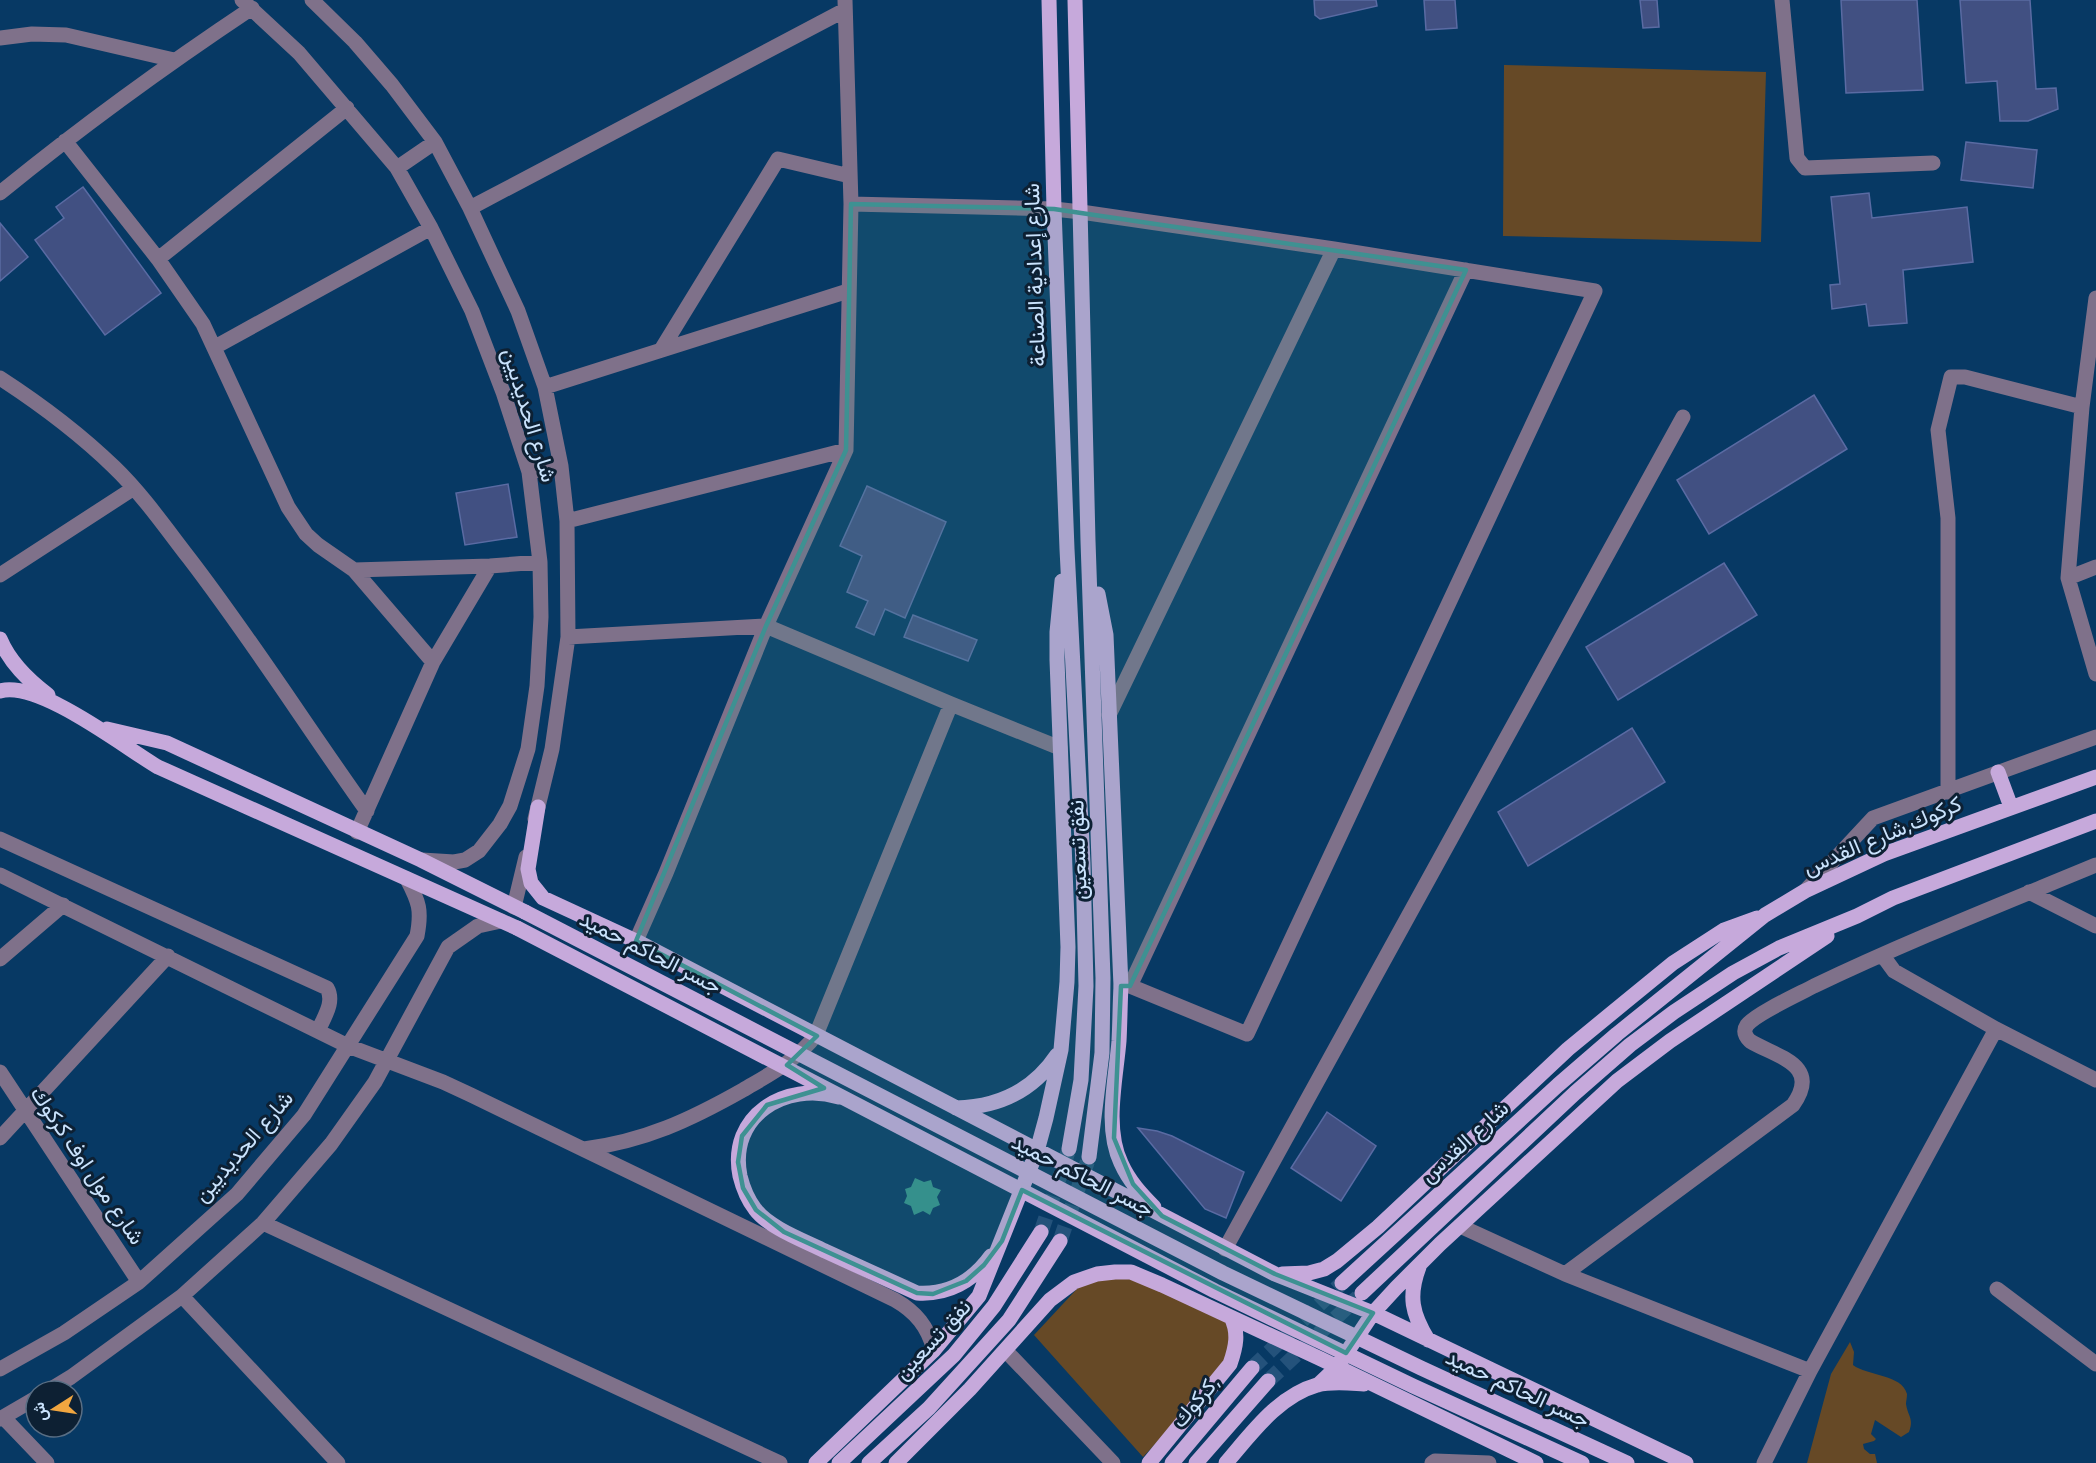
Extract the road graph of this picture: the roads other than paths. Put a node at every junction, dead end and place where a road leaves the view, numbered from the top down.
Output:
1 (312, 0) edge
2 (1049, 0) edge
3 (1075, 0) edge
4 (1782, 0) edge
5 (247, 4) edge
6 (845, 5) edge
7 (0, 38) edge
8 (174, 60) junction
9 (347, 108) junction
10 (65, 141) junction
11 (435, 142) junction
12 (1933, 164) dead end
13 (397, 168) junction
14 (850, 176) junction
15 (0, 193) edge
16 (851, 204) junction
17 (470, 208) junction
18 (1054, 209) junction
19 (1081, 212) junction
20 (431, 228) junction
21 (1334, 249) junction
22 (158, 259) junction
23 (1466, 270) junction
24 (848, 291) junction
25 (2096, 298) edge
26 (215, 347) junction
27 (661, 350) junction
28 (0, 378) edge
29 (544, 387) junction
30 (2091, 388) edge
31 (2082, 407) junction
32 (1683, 417) dead end
33 (846, 450) junction
34 (561, 466) junction
35 (529, 472) junction
36 (134, 488) junction
37 (567, 521) junction
38 (1088, 541) junction
39 (1067, 549) junction
40 (540, 562) junction
41 (490, 566) junction
42 (2096, 567) edge
43 (354, 570) junction
44 (0, 575) edge
45 (2068, 578) junction
46 (766, 626) junction
47 (568, 637) junction
48 (0, 639) edge
49 (434, 663) junction
50 (2096, 674) edge
51 (0, 690) edge
52 (951, 704) junction
53 (69, 711) junction
54 (1109, 714) junction
55 (87, 722) junction
56 (2096, 737) edge
57 (1060, 748) junction
58 (1998, 772) junction
59 (2096, 777) edge
60 (1948, 792) junction
61 (538, 807) junction
62 (2011, 807) junction
63 (367, 811) junction
64 (2096, 821) edge
65 (357, 832) junction
66 (0, 839) edge
67 (421, 860) junction
68 (2096, 865) edge
69 (0, 875) edge
70 (407, 879) junction
71 (1805, 891) junction
72 (2029, 892) junction
73 (63, 905) junction
74 (520, 909) junction
75 (1765, 915) junction
76 (1857, 916) junction
77 (501, 921) junction
78 (2096, 926) edge
79 (636, 941) junction
80 (168, 956) junction
81 (1883, 956) junction
82 (0, 958) edge
83 (1126, 986) junction
84 (1996, 1029) junction
85 (318, 1031) junction
86 (1617, 1034) joint
87 (816, 1035) junction
88 (348, 1046) junction
89 (1060, 1050) junction
90 (386, 1061) junction
91 (0, 1072) edge
92 (2096, 1080) edge
93 (850, 1101) junction
94 (956, 1108) junction
95 (26, 1111) junction
96 (0, 1138) edge
97 (584, 1149) junction
98 (1069, 1149) tunnel mouth
99 (1037, 1151) junction
100 (1089, 1157) tunnel mouth
101 (1162, 1216) junction
102 (262, 1223) junction
103 (1460, 1226) junction
104 (1041, 1232) tunnel mouth
105 (1002, 1241) junction
106 (1060, 1241) tunnel mouth
107 (1225, 1249) junction
108 (1420, 1263) junction
109 (1275, 1274) junction
110 (1565, 1274) junction
111 (139, 1282) junction
112 (1342, 1282) tunnel mouth
113 (1997, 1289) dead end
114 (1362, 1293) tunnel mouth
115 (182, 1296) junction
116 (1373, 1313) junction
117 (1232, 1317) junction
118 (1428, 1340) junction
119 (934, 1350) junction
120 (1006, 1351) junction
121 (2096, 1364) edge
122 (1337, 1367) junction
123 (1252, 1368) tunnel mouth
124 (0, 1369) edge
125 (1810, 1371) junction
126 (65, 1379) edge
127 (1268, 1381) tunnel mouth
128 (1372, 1384) junction
129 (1318, 1385) junction
130 (24, 1405) edge
131 (2, 1419) edge
132 (47, 1463) edge
133 (338, 1463) edge
134 (780, 1463) edge
135 (816, 1463) edge
136 (839, 1463) edge
137 (869, 1463) edge
138 (896, 1463) edge
139 (1113, 1463) edge
140 (1149, 1463) edge
141 (1172, 1463) edge
142 (1196, 1463) edge
143 (1226, 1463) edge
144 (1432, 1463) edge
145 (1490, 1463) edge
146 (1536, 1463) edge
147 (1582, 1463) edge
148 (1627, 1463) edge
149 (1686, 1463) edge
150 (1764, 1463) edge

1 - 11 street, شارع الحديديين
2 - 18 main road, شارع إعدادية الصناعة
3 - 19 main road
4 - 12 street
5 - 8 street
5 - 9 street, شارع الحديديين
6 - 14 street
6 - 17 street
7 - 8 street
8 - 10 street
9 - 13 street, شارع الحديديين
9 - 22 street
10 - 15 street
10 - 22 street
11 - 13 street
11 - 17 street, شارع الحديديين
13 - 20 street, شارع الحديديين
14 - 16 street
14 - 27 street
16 - 18 street
16 - 24 street
17 - 29 street, شارع الحديديين
18 - 19 street
18 - 39 main road, شارع إعدادية الصناعة
19 - 21 street
19 - 38 main road
20 - 26 street
20 - 35 street, شارع الحديديين
21 - 23 street
21 - 54 street
22 - 26 street
23 - 83 street
23 - 83 street
24 - 27 street
24 - 33 street
25 - 30 street
26 - 43 street
27 - 29 street
28 - 36 street
29 - 34 street, شارع الحديديين
30 - 31 street
31 - 45 street
31 - 60 street
32 - 107 street
33 - 37 street
33 - 46 street
34 - 35 street
34 - 37 street, شارع الحديديين
35 - 40 street, شارع الحديديين
36 - 44 street
36 - 63 street
37 - 47 street, شارع الحديديين
38 - 54 main road
38 - 100 main road, نفق تسعين
39 - 57 main road
39 - 98 main road, نفق تسعين
40 - 41 street
40 - 67 street, شارع الحديديين
41 - 43 street
41 - 49 street
42 - 45 street
43 - 49 street
45 - 50 street
46 - 47 street
46 - 52 street
46 - 79 street
47 - 61 street, شارع الحديديين
48 - 53 main road
49 - 63 street
51 - 53 main road
52 - 57 street
52 - 87 street
53 - 55 main road
54 - 83 main road
55 - 65 main road, جسر الحاكم حميد
55 - 70 main road, جسر الحاكم حميد
56 - 58 street
57 - 89 main road
58 - 60 street
58 - 62 main road
59 - 62 main road, كركوك,شارع القدس
60 - 71 street
61 - 74 street, شارع الحديديين
61 - 79 main road
62 - 71 main road, كركوك,شارع القدس
63 - 65 street
64 - 76 main road
65 - 67 main road, جسر الحاكم حميد
66 - 85 street
67 - 74 main road, جسر الحاكم حميد
68 - 72 street
69 - 73 street
70 - 77 main road, جسر الحاكم حميد
70 - 88 street, شارع الحديديين
71 - 75 main road, كركوك,شارع القدس
72 - 78 street
72 - 81 street
73 - 80 street
73 - 82 street
74 - 148 main road, جسر الحاكم حميد, bridge
75 - 86 main road, كركوك,شارع القدس
75 - 109 main road
76 - 103 main road
76 - 114 main road
77 - 90 street
77 - 93 main road, جسر الحاكم حميد, bridge
79 - 87 main road
80 - 85 street
80 - 95 street
81 - 84 street
81 - 110 street
83 - 101 main road
84 - 92 street
84 - 125 street
85 - 88 street
86 - 112 main road, شارع القدس
87 - 94 main road
87 - 97 street
88 - 90 street
88 - 111 street, شارع الحديديين
89 - 94 main road
89 - 99 main road
90 - 97 street
90 - 102 street
91 - 95 street, شارع مول اوف كركوك
93 - 105 main road, bridge
93 - 147 main road, جسر الحاكم حميد, bridge
94 - 99 main road
95 - 96 street
95 - 111 street, شارع مول اوف كركوك
97 - 119 street
99 - 101 main road
99 - 105 main road
101 - 107 main road
102 - 115 street
102 - 134 street
103 - 108 main road
103 - 110 street
104 - 136 main road, نفق تسعين
105 - 119 main road
106 - 137 main road, نفق تسعين
107 - 109 main road
108 - 116 main road
108 - 118 main road
109 - 116 main road
110 - 125 street
111 - 124 street, شارع الحديديين
113 - 121 street
115 - 126 street
115 - 133 street
116 - 118 main road
116 - 122 main road
117 - 120 main road
117 - 122 main road
117 - 140 main road
118 - 149 main road
119 - 135 main road
120 - 138 main road
120 - 139 street
122 - 128 main road
122 - 129 main road
123 - 141 main road, كركوك,
125 - 150 street
127 - 142 main road
128 - 129 main road
128 - 146 main road
129 - 143 main road
130 - 131 street
131 - 132 street
144 - 145 street

